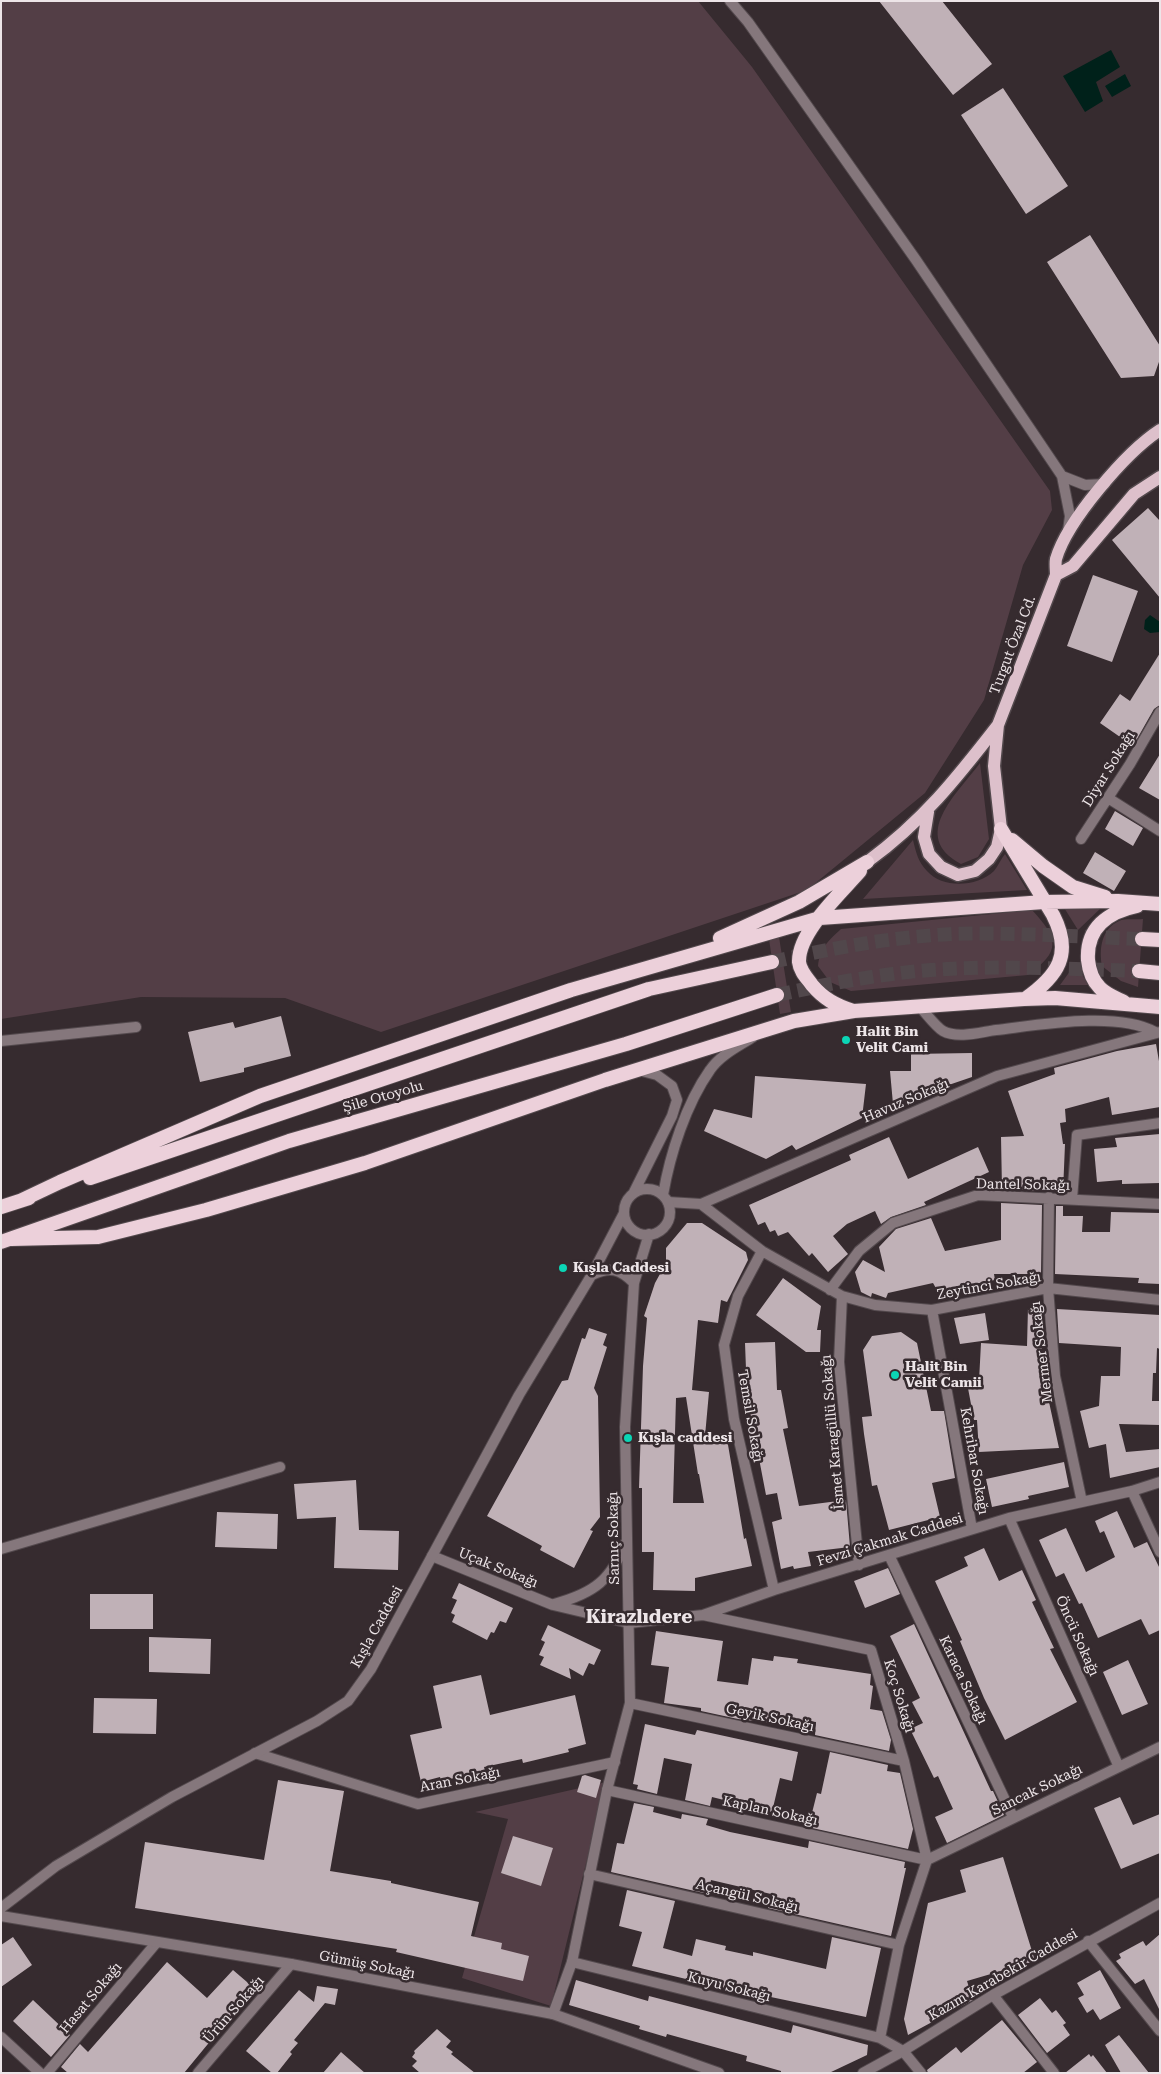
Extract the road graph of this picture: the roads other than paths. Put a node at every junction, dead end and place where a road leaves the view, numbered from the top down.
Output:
1 (730, 1) edge
2 (1160, 430) edge
3 (1062, 476) junction
4 (1160, 477) edge
5 (1105, 484) junction
6 (1068, 530) junction
7 (1056, 575) junction
8 (1160, 713) edge
9 (998, 725) junction
10 (1108, 798) junction
11 (928, 812) junction
12 (1001, 829) junction
13 (1160, 831) edge
14 (1081, 839) dead end
15 (867, 862) junction
16 (1118, 901) junction
17 (1044, 902) junction
18 (1158, 904) edge
19 (820, 918) junction
20 (1142, 939) tunnel mouth
21 (1160, 940) edge
22 (678, 957) junction
23 (772, 962) tunnel mouth
24 (1139, 971) tunnel mouth
25 (1160, 973) edge
26 (777, 995) tunnel mouth
27 (1024, 999) junction
28 (1129, 1005) junction
29 (919, 1006) junction
30 (1160, 1007) edge
31 (854, 1012) junction
32 (136, 1027) dead end
33 (1158, 1032) edge
34 (758, 1034) junction
35 (1, 1041) edge
36 (637, 1070) junction
37 (1160, 1123) edge
38 (634, 1192) junction
39 (1049, 1197) junction
40 (666, 1199) junction
41 (1072, 1199) junction
42 (22, 1200) junction
43 (701, 1204) junction
44 (1160, 1204) edge
45 (1, 1207) edge
46 (624, 1212) junction
47 (649, 1234) junction
48 (6, 1241) edge
49 (762, 1251) junction
50 (591, 1276) junction
51 (634, 1283) junction
52 (1048, 1288) junction
53 (830, 1290) junction
54 (842, 1296) junction
55 (1160, 1300) edge
56 (932, 1310) junction
57 (280, 1467) dead end
58 (1160, 1482) edge
59 (1132, 1491) junction
60 (1082, 1502) junction
61 (1010, 1518) junction
62 (972, 1529) junction
63 (627, 1540) junction
64 (1, 1549) edge
65 (1160, 1552) edge
66 (889, 1555) junction
67 (432, 1556) junction
68 (859, 1565) junction
69 (774, 1590) junction
70 (553, 1605) junction
71 (703, 1615) junction
72 (629, 1623) junction
73 (630, 1703) junction
74 (1160, 1747) edge
75 (255, 1753) junction
76 (904, 1760) junction
77 (615, 1762) junction
78 (1118, 1765) junction
79 (607, 1790) junction
80 (1013, 1817) junction
81 (927, 1860) junction
82 (589, 1874) junction
83 (1160, 1904) edge
84 (1, 1908) edge
85 (1, 1916) edge
86 (1088, 1941) junction
87 (156, 1942) junction
88 (899, 1945) junction
89 (572, 1962) junction
90 (291, 1964) junction
91 (993, 1995) junction
92 (553, 2014) junction
93 (1160, 2031) edge
94 (1, 2037) edge
95 (880, 2038) junction
96 (903, 2051) junction
97 (40, 2073) edge
98 (47, 2073) edge
99 (198, 2073) edge
100 (718, 2073) edge
101 (863, 2073) edge
102 (921, 2073) edge
103 (1054, 2073) edge

1 - 3 street
2 - 5 main road, Turgut Özal Cd.
3 - 5 street
3 - 6 street
4 - 7 main road
5 - 6 main road, Turgut Özal Cd.
6 - 7 main road, Turgut Özal Cd.
7 - 9 main road, Turgut Özal Cd.
8 - 10 street, Diyar Sokağı
9 - 11 main road
9 - 12 main road
10 - 13 street
10 - 14 street, Diyar Sokağı
11 - 12 main road
11 - 15 main road
12 - 16 highway
12 - 17 highway
15 - 19 highway
15 - 22 highway
16 - 17 highway
16 - 18 highway
17 - 19 highway
17 - 27 highway
18 - 28 highway
19 - 22 highway
19 - 31 highway
20 - 21 highway
22 - 42 highway
23 - 42 highway, Şile Otoyolu
24 - 25 highway
26 - 48 highway, Şile Otoyolu
27 - 28 highway
27 - 29 highway
28 - 30 highway
29 - 31 highway
29 - 33 street
31 - 34 highway
32 - 35 street
33 - 43 street, Havuz Sokağı
34 - 36 highway
34 - 40 street
36 - 38 street
36 - 48 highway
37 - 41 street
38 - 40 street
38 - 46 street
39 - 41 street, Dantel Sokağı
39 - 52 street, Mermer Sokağı
39 - 53 street, Dantel Sokağı
40 - 43 street, Havuz Sokağı
40 - 47 street
41 - 44 street, Dantel Sokağı
42 - 45 highway, Şile Otoyolu
43 - 49 street, Zeytinci Sokağı
46 - 47 street
46 - 50 street, Kışla Caddesi
47 - 51 street, Sarnıç Sokağı
49 - 53 street, Zeytinci Sokağı
49 - 69 street, Temsil Sokağı
50 - 51 street
50 - 67 street, Kışla Caddesi
51 - 63 street, Sarnıç Sokağı
52 - 55 street, Zeytinci Sokağı
52 - 56 street, Zeytinci Sokağı
52 - 60 street, Mermer Sokağı
53 - 54 street, Zeytinci Sokağı
54 - 56 street, Zeytinci Sokağı
54 - 68 street, İsmet Karagüllü Sokağı
56 - 62 street, Kehribar Sokağı
57 - 64 street
58 - 59 street, Fevzi Çakmak Caddesi
59 - 60 street, Fevzi Çakmak Caddesi
59 - 65 street
60 - 61 street, Fevzi Çakmak Caddesi
61 - 62 street, Fevzi Çakmak Caddesi
61 - 78 street, Öncü Sokağı
62 - 66 street, Fevzi Çakmak Caddesi
63 - 70 street
63 - 72 street, Sarnıç Sokağı
66 - 68 street, Fevzi Çakmak Caddesi
66 - 80 street, Karaca Sokağı
67 - 70 street, Uçak Sokağı
67 - 75 street, Kışla Caddesi
68 - 69 street, Fevzi Çakmak Caddesi
69 - 71 street, Fevzi Çakmak Caddesi
70 - 72 street, Uçak Sokağı
71 - 72 street, Fevzi Çakmak Caddesi
71 - 76 street, Koç Sokağı
72 - 73 street, Sarnıç Sokağı
73 - 76 street, Geyik Sokağı
73 - 77 street, Sarnıç Sokağı
74 - 78 street, Sancak Sokağı
75 - 77 street, Aran Sokağı
75 - 84 street, Kışla Caddesi
76 - 81 street, Koç Sokağı
77 - 79 street, Sarnıç Sokağı
78 - 80 street, Sancak Sokağı
79 - 81 street, Kaplan Sokağı
79 - 82 street, Sarnıç Sokağı
80 - 81 street, Sancak Sokağı
81 - 88 street
82 - 88 street, Açangül Sokağı
82 - 89 street, Sarnıç Sokağı
83 - 86 street, Kazım Karabekir Caddesi
85 - 87 street, Gümüş Sokağı
86 - 91 street, Kazım Karabekir Caddesi
86 - 93 street
87 - 90 street, Gümüş Sokağı
87 - 98 street, Hasat Sokağı
88 - 95 street
89 - 92 street, Sarnıç Sokağı
89 - 95 street, Kuyu Sokağı
90 - 92 street, Gümüş Sokağı
90 - 99 street, Ürün Sokağı
91 - 96 street, Kazım Karabekir Caddesi
91 - 103 street
92 - 100 street, Gümüş Sokağı
94 - 97 street
95 - 96 street, Kuyu Sokağı
96 - 101 street, Kazım Karabekir Caddesi
96 - 102 street

